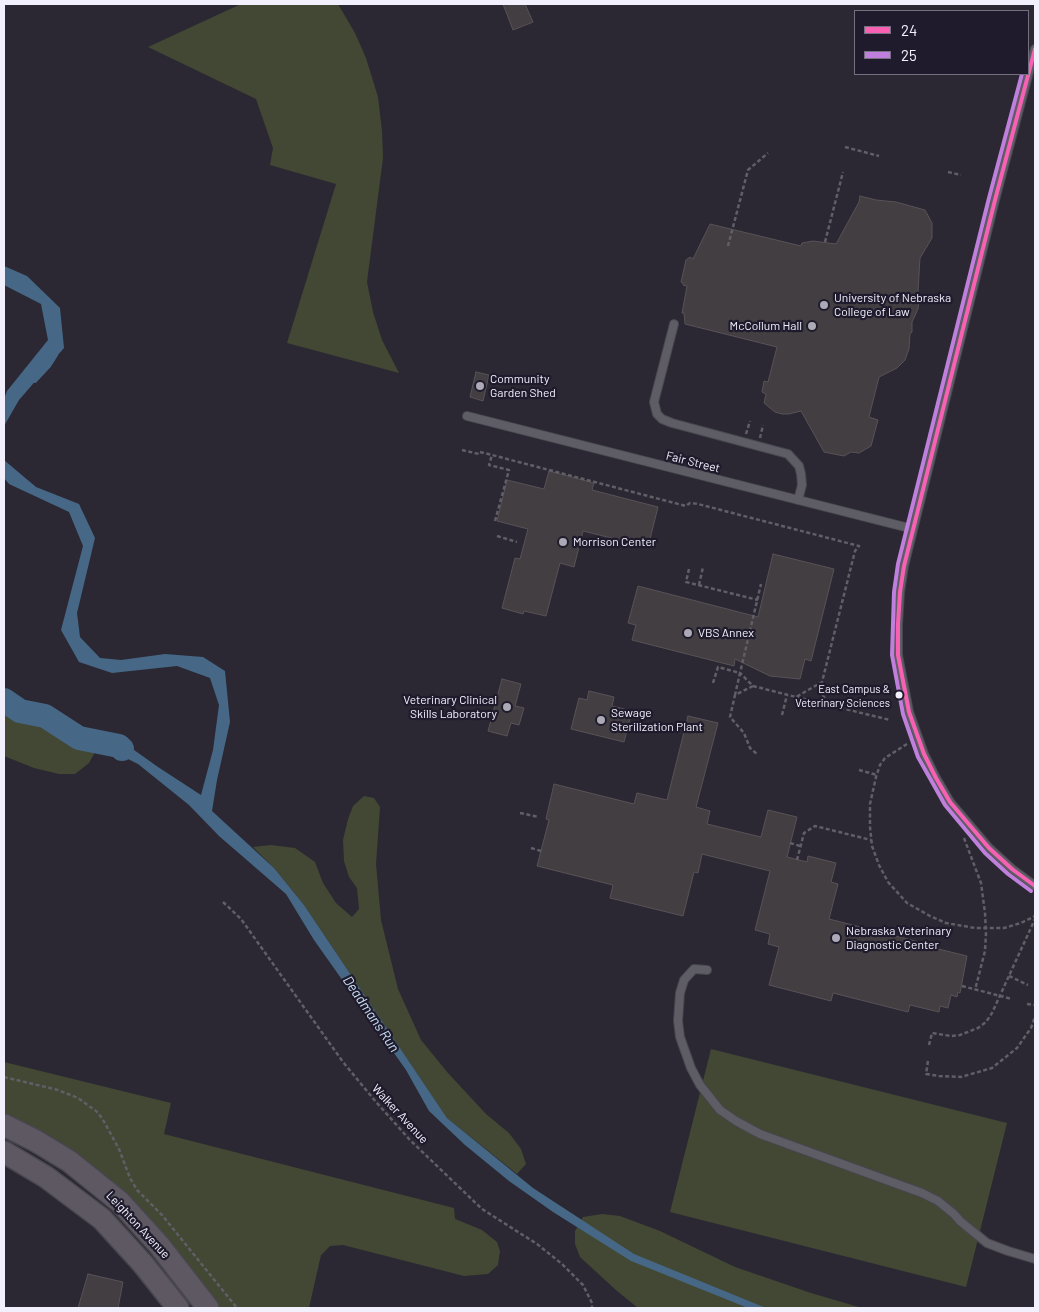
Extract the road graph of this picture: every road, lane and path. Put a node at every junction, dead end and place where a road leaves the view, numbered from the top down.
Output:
1 (1035, 49) edge
2 (1029, 72) edge
3 (1028, 75) edge
4 (845, 147) dead end
5 (768, 153) dead end
6 (879, 156) dead end
7 (843, 172) dead end
8 (948, 172) dead end
9 (961, 175) dead end
10 (825, 242) dead end
11 (728, 246) dead end
12 (674, 324) dead end
13 (467, 416) dead end
14 (462, 450) dead end
15 (492, 455) junction
16 (798, 500) junction
17 (495, 521) dead end
18 (913, 530) junction
19 (497, 536) dead end
20 (517, 542) dead end
21 (703, 567) dead end
22 (689, 569) dead end
23 (761, 584) dead end
24 (699, 585) junction
25 (758, 600) junction
26 (740, 673) junction
27 (822, 682) junction
28 (714, 683) dead end
29 (753, 686) junction
30 (735, 695) junction
31 (788, 695) junction
32 (796, 697) junction
33 (829, 705) junction
34 (782, 715) dead end
35 (890, 720) dead end
36 (907, 744) dead end
37 (757, 754) dead end
38 (859, 770) dead end
39 (876, 775) junction
40 (520, 813) dead end
41 (539, 817) dead end
42 (964, 838) dead end
43 (871, 840) junction
44 (790, 843) dead end
45 (800, 846) junction
46 (531, 848) dead end
47 (541, 851) dead end
48 (797, 860) dead end
49 (1035, 886) edge
50 (223, 902) dead end
51 (1035, 918) edge
52 (986, 928) junction
53 (707, 970) dead end
54 (1009, 976) junction
55 (1028, 985) dead end
56 (962, 986) dead end
57 (975, 990) junction
58 (1000, 996) junction
59 (1012, 999) dead end
60 (1027, 1004) dead end
61 (1035, 1005) edge
62 (1035, 1018) edge
63 (929, 1045) dead end
64 (928, 1062) dead end
65 (4, 1076) edge
66 (4, 1125) edge
67 (4, 1152) edge
68 (1035, 1259) edge
69 (178, 1308) edge
70 (208, 1308) edge
71 (237, 1308) edge
72 (592, 1308) edge

1 - 2 lane
3 - 18 lane
4 - 6 path
5 - 11 path
7 - 10 path
8 - 9 path
12 - 16 lane
13 - 16 lane, Fair Street
14 - 15 path
15 - 17 path
15 - 27 path
16 - 18 lane, Fair Street
18 - 49 lane
19 - 20 path
21 - 24 path
22 - 24 path
23 - 25 path
24 - 25 path
25 - 26 path
26 - 28 path
26 - 29 path
26 - 30 path
27 - 32 path
27 - 33 path
29 - 30 path
29 - 31 path
30 - 37 path
31 - 32 path
31 - 34 path
32 - 33 path
33 - 35 path
36 - 39 path
38 - 39 path
39 - 43 path
40 - 41 path
42 - 52 path
43 - 45 path
43 - 52 path
44 - 45 path
45 - 48 path
46 - 47 path
50 - 72 path, Walker Avenue
51 - 52 path
51 - 54 path
52 - 57 path
53 - 68 lane
54 - 55 path
54 - 58 path
56 - 57 path
57 - 58 path
58 - 59 path
58 - 63 path
60 - 61 path
62 - 64 path
65 - 71 path
66 - 70 main road, Leighton Avenue
67 - 69 main road, Leighton Avenue

